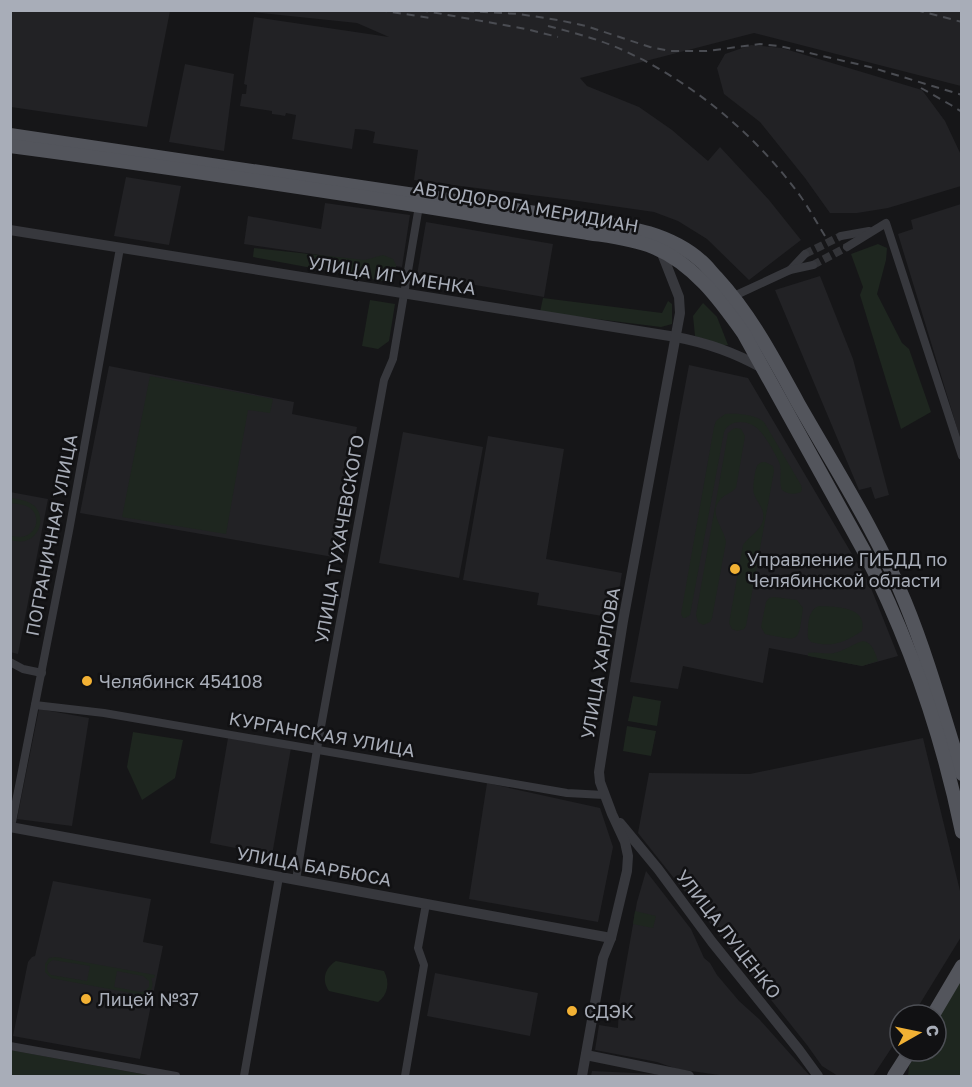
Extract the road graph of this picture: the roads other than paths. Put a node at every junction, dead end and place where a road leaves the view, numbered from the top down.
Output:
1 (10, 135) edge
2 (10, 146) edge
3 (419, 206) junction
4 (10, 230) edge
5 (872, 231) junction
6 (841, 236) tunnel mouth
7 (847, 247) tunnel mouth
8 (120, 248) junction
9 (661, 251) junction
10 (805, 254) tunnel mouth
11 (813, 265) tunnel mouth
12 (790, 270) junction
13 (404, 293) junction
14 (734, 296) junction
15 (676, 337) junction
16 (762, 369) junction
17 (962, 456) edge
18 (10, 662) edge
19 (42, 673) junction
20 (35, 705) junction
21 (317, 750) junction
22 (962, 774) edge
23 (604, 795) junction
24 (612, 814) junction
25 (11, 827) edge
26 (962, 832) edge
27 (645, 854) junction
28 (628, 856) junction
29 (279, 877) junction
30 (296, 880) junction
31 (426, 904) junction
32 (611, 938) junction
33 (962, 966) edge
34 (940, 1003) edge
35 (10, 1046) edge
36 (586, 1055) junction
37 (903, 1063) edge
38 (176, 1077) edge
39 (244, 1077) edge
40 (405, 1077) edge
41 (582, 1077) edge
42 (689, 1077) edge
43 (818, 1077) edge
44 (894, 1077) edge

1 - 14 main road, АВТОДОРОГА МЕРИДИАН
2 - 3 main road, АВТОДОРОГА МЕРИДИАН
3 - 9 main road, АВТОДОРОГА МЕРИДИАН
3 - 13 street, УЛИЦА ТУХАЧЕВСКОГО
4 - 8 street, УЛИЦА ИГУМЕНКА
5 - 6 street
5 - 7 street
5 - 17 street
8 - 13 street, УЛИЦА ИГУМЕНКА
8 - 19 street, ПОГРАНИЧНАЯ УЛИЦА
9 - 15 street, УЛИЦА ХАРЛОВА
9 - 16 main road, АВТОДОРОГА МЕРИДИАН
10 - 12 street
11 - 12 street
12 - 14 street
13 - 15 street, УЛИЦА ИГУМЕНКА
13 - 21 street, УЛИЦА ТУХАЧЕВСКОГО
14 - 22 main road, АВТОДОРОГА МЕРИДИАН
15 - 16 street, УЛИЦА ИГУМЕНКА
15 - 23 street, УЛИЦА ХАРЛОВА
16 - 26 main road, АВТОДОРОГА МЕРИДИАН
18 - 19 street
19 - 20 street, ПОГРАНИЧНАЯ УЛИЦА
20 - 21 street, КУРГАНСКАЯ УЛИЦА
20 - 25 street, ПОГРАНИЧНАЯ УЛИЦА
21 - 23 street, КУРГАНСКАЯ УЛИЦА
21 - 30 street, УЛИЦА ТУХАЧЕВСКОГО
23 - 24 street, УЛИЦА ХАРЛОВА
24 - 27 street, УЛИЦА ЛУЦЕНКО
24 - 28 street, УЛИЦА ХАРЛОВА
25 - 29 street, УЛИЦА БАРБЮСА
27 - 28 street
27 - 43 street, УЛИЦА ЛУЦЕНКО
28 - 32 street, УЛИЦА ХАРЛОВА
29 - 30 street, УЛИЦА БАРБЮСА
29 - 39 street
30 - 31 street, УЛИЦА БАРБЮСА
31 - 32 street, УЛИЦА БАРБЮСА
31 - 40 street
32 - 36 street, УЛИЦА ХАРЛОВА
33 - 34 main road
35 - 38 street
36 - 41 street, УЛИЦА ХАРЛОВА
36 - 42 street
37 - 44 main road

